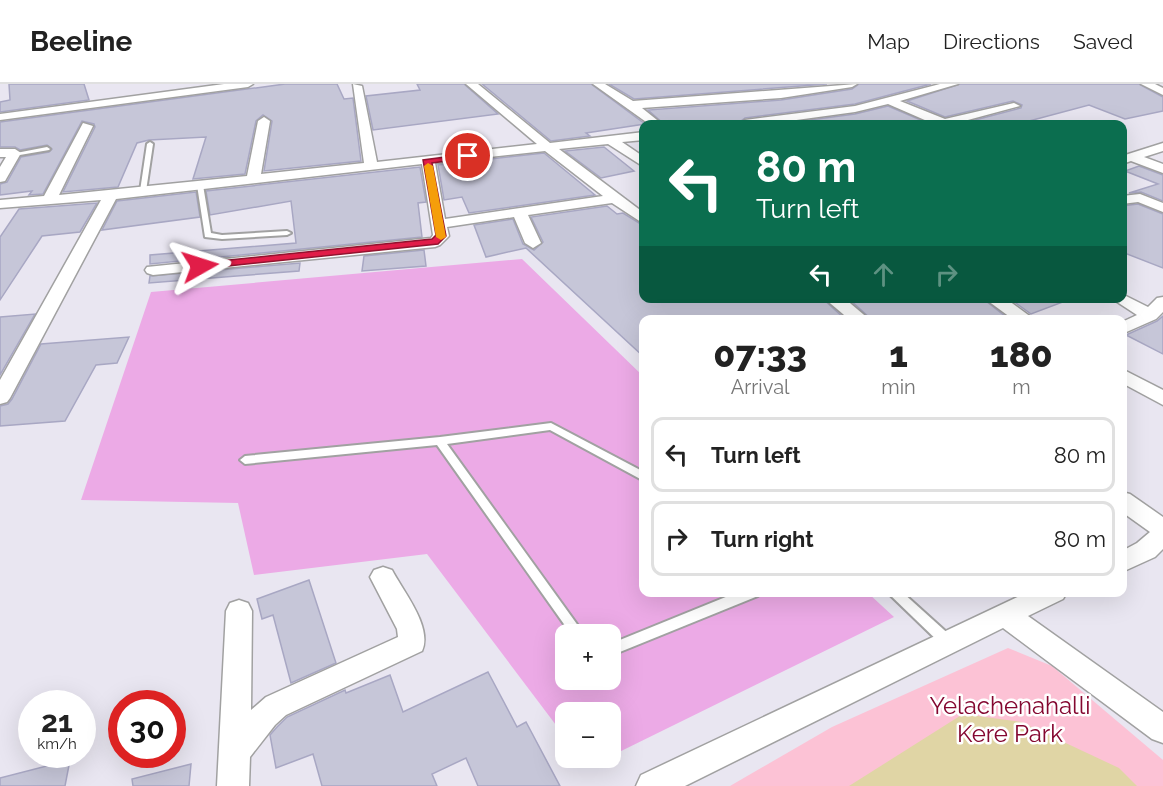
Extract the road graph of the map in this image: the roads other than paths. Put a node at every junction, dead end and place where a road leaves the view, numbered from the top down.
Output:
1 (248, 84) edge
2 (471, 84) edge
3 (598, 84) edge
4 (852, 84) edge
5 (953, 84) edge
6 (1146, 84) edge
7 (222, 86) edge
8 (357, 86) dead end
9 (1163, 92) edge
10 (889, 100) junction
11 (631, 105) junction
12 (1014, 106) dead end
13 (0, 117) edge
14 (651, 120) edge
15 (775, 120) edge
16 (935, 120) edge
17 (960, 120) edge
18 (264, 121) dead end
19 (87, 126) dead end
20 (639, 137) edge
21 (611, 140) junction
22 (150, 144) dead end
23 (548, 147) junction
24 (1163, 147) edge
25 (47, 149) dead end
26 (0, 153) edge
27 (14, 154) junction
28 (639, 159) edge
29 (1127, 159) edge
30 (428, 160) junction
31 (371, 167) junction
32 (1163, 170) edge
33 (0, 178) edge
34 (253, 180) junction
35 (200, 185) junction
36 (142, 192) junction
37 (111, 195) junction
38 (50, 199) junction
39 (1127, 199) edge
40 (620, 203) junction
41 (639, 203) edge
42 (0, 204) edge
43 (1163, 208) edge
44 (519, 212) junction
45 (639, 216) edge
46 (439, 224) junction
47 (287, 233) dead end
48 (532, 243) dead end
49 (153, 270) dead end
50 (1127, 302) edge
51 (1163, 302) edge
52 (839, 303) edge
53 (1000, 303) edge
54 (855, 315) edge
55 (1020, 315) edge
56 (1150, 315) junction
57 (1127, 326) edge
58 (1127, 378) edge
59 (0, 398) edge
60 (1163, 399) edge
61 (440, 441) junction
62 (245, 460) dead end
63 (639, 474) edge
64 (1127, 504) edge
65 (1163, 529) edge
66 (1163, 535) edge
67 (1127, 560) edge
68 (383, 577) dead end
69 (741, 597) edge
70 (898, 597) edge
71 (1043, 597) edge
72 (239, 611) dead end
73 (1005, 615) junction
74 (571, 624) edge
75 (948, 642) junction
76 (621, 646) edge
77 (1163, 729) edge
78 (235, 752) junction
79 (233, 786) edge
80 (652, 786) edge

1 - 7 street
2 - 23 street
3 - 11 street
4 - 11 street
5 - 10 street
6 - 9 street
7 - 13 street
8 - 31 street
10 - 15 street
10 - 16 street
11 - 14 street
12 - 17 street
18 - 34 street
19 - 38 street
20 - 21 street
21 - 23 street
21 - 28 street
22 - 36 lane
23 - 30 street
23 - 40 street
24 - 29 street
25 - 27 lane
26 - 27 street
27 - 33 street
29 - 32 street
30 - 31 street
30 - 46 street
31 - 34 street
34 - 35 street
35 - 36 street
35 - 47 lane
36 - 37 street
37 - 38 street
37 - 59 street
38 - 42 street
39 - 43 street
40 - 41 street
40 - 44 street
40 - 45 street
44 - 46 street
44 - 48 street
46 - 49 street
50 - 56 street
51 - 56 street
52 - 54 street
53 - 55 street
56 - 57 street
58 - 60 street
61 - 62 lane
61 - 63 lane
61 - 74 lane
64 - 65 street
66 - 67 street
68 - 78 street
69 - 76 lane
70 - 75 lane
71 - 73 street
72 - 78 street
73 - 75 street
73 - 77 street
75 - 80 street
78 - 79 street

